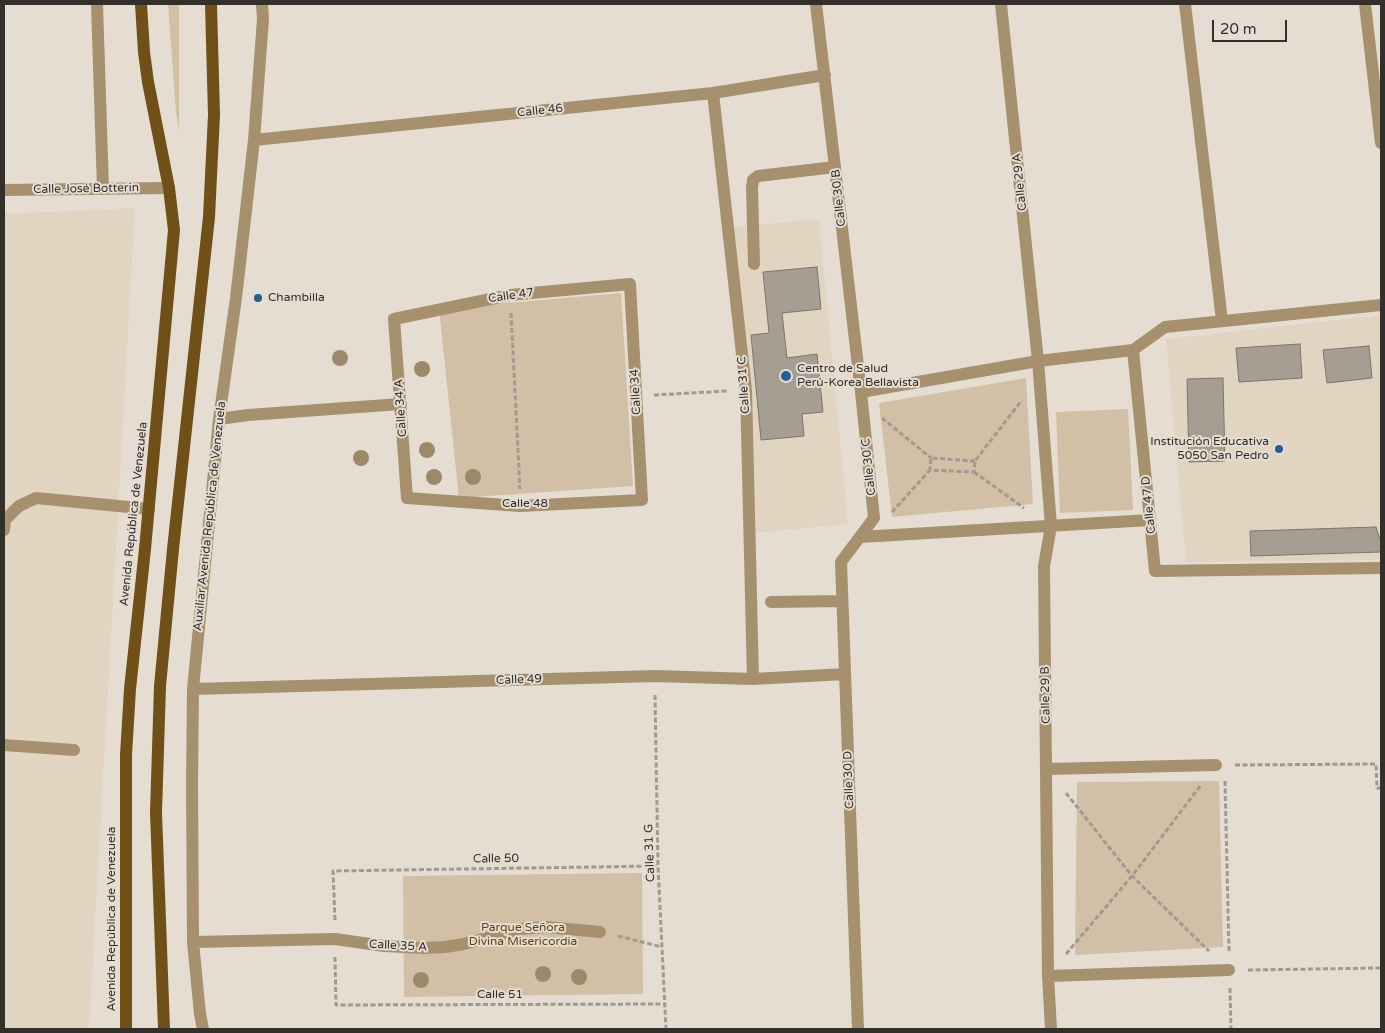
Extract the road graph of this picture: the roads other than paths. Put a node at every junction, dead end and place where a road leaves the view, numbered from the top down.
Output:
1 (97, 4) edge
2 (141, 4) edge
3 (211, 4) edge
4 (262, 4) edge
5 (816, 4) edge
6 (1001, 4) edge
7 (1185, 4) edge
8 (1364, 4) edge
9 (825, 75) junction
10 (713, 93) junction
11 (254, 140) junction
12 (1381, 143) edge
13 (836, 167) junction
14 (169, 188) junction
15 (103, 189) junction
16 (4, 190) edge
17 (754, 264) dead end
18 (630, 284) joint
19 (1381, 305) edge
20 (394, 319) joint
21 (1222, 322) junction
22 (1133, 350) junction
23 (1038, 361) junction
24 (862, 396) junction
25 (401, 404) junction
26 (219, 419) junction
27 (407, 498) joint
28 (642, 500) joint
29 (149, 509) junction
30 (1150, 520) junction
31 (1050, 526) junction
32 (4, 530) edge
33 (860, 537) junction
34 (1381, 568) edge
35 (842, 601) junction
36 (771, 602) dead end
37 (845, 674) junction
38 (753, 678) junction
39 (193, 690) junction
40 (4, 745) edge
41 (74, 750) dead end
42 (1220, 765) road end
43 (1047, 769) junction
44 (600, 932) road end
45 (193, 942) junction
46 (1229, 970) road end
47 (1048, 976) junction
48 (163, 992) junction
49 (126, 1029) edge
50 (164, 1029) edge
51 (171, 1029) edge
52 (202, 1029) edge
53 (858, 1029) edge
54 (1051, 1029) edge

1 - 15 street
2 - 14 main road, Avenida República de Venezuela
3 - 48 main road
4 - 11 street, Auxiliar Avenida República de Venezuela
5 - 9 street, Calle 30 B
6 - 23 street, Calle 29 A
7 - 21 street
8 - 12 street
9 - 10 street, Calle 46
9 - 13 street, Calle 30 B
10 - 11 street, Calle 46
10 - 38 street, Calle 31 C
11 - 26 street, Auxiliar Avenida República de Venezuela
13 - 17 street
13 - 24 street, Calle 30 B
14 - 15 street, Calle José Botterin
14 - 29 main road, Avenida República de Venezuela
15 - 16 street, Calle José Botterin
18 - 20 street, Calle 47
18 - 28 street, Calle 34
19 - 21 street
20 - 25 street, Calle 34 A
21 - 22 street
22 - 23 street
22 - 30 street, Calle 47 D
23 - 24 street
23 - 31 street, Calle 29 B
24 - 33 street, Calle 30 C
25 - 26 street
25 - 27 street, Calle 34 A
26 - 39 street, Auxiliar Avenida República de Venezuela
27 - 28 street, Calle 48
29 - 32 street
29 - 49 main road, Avenida República de Venezuela
30 - 31 street
30 - 34 street, Calle 47 D
31 - 33 street
31 - 43 street, Calle 29 B
33 - 35 street, Calle 30 D
35 - 36 street
35 - 37 street, Calle 30 D
37 - 38 street, Calle 49
37 - 53 street, Calle 30 D
38 - 39 street, Calle 49
39 - 45 street, Auxiliar Avenida República de Venezuela
40 - 41 street
42 - 43 street
43 - 47 street, Calle 29 B
44 - 45 street, Calle 35 A
45 - 52 street, Auxiliar Avenida República de Venezuela
46 - 47 street
47 - 54 street, Calle 29 B
48 - 50 main road
48 - 51 main road

